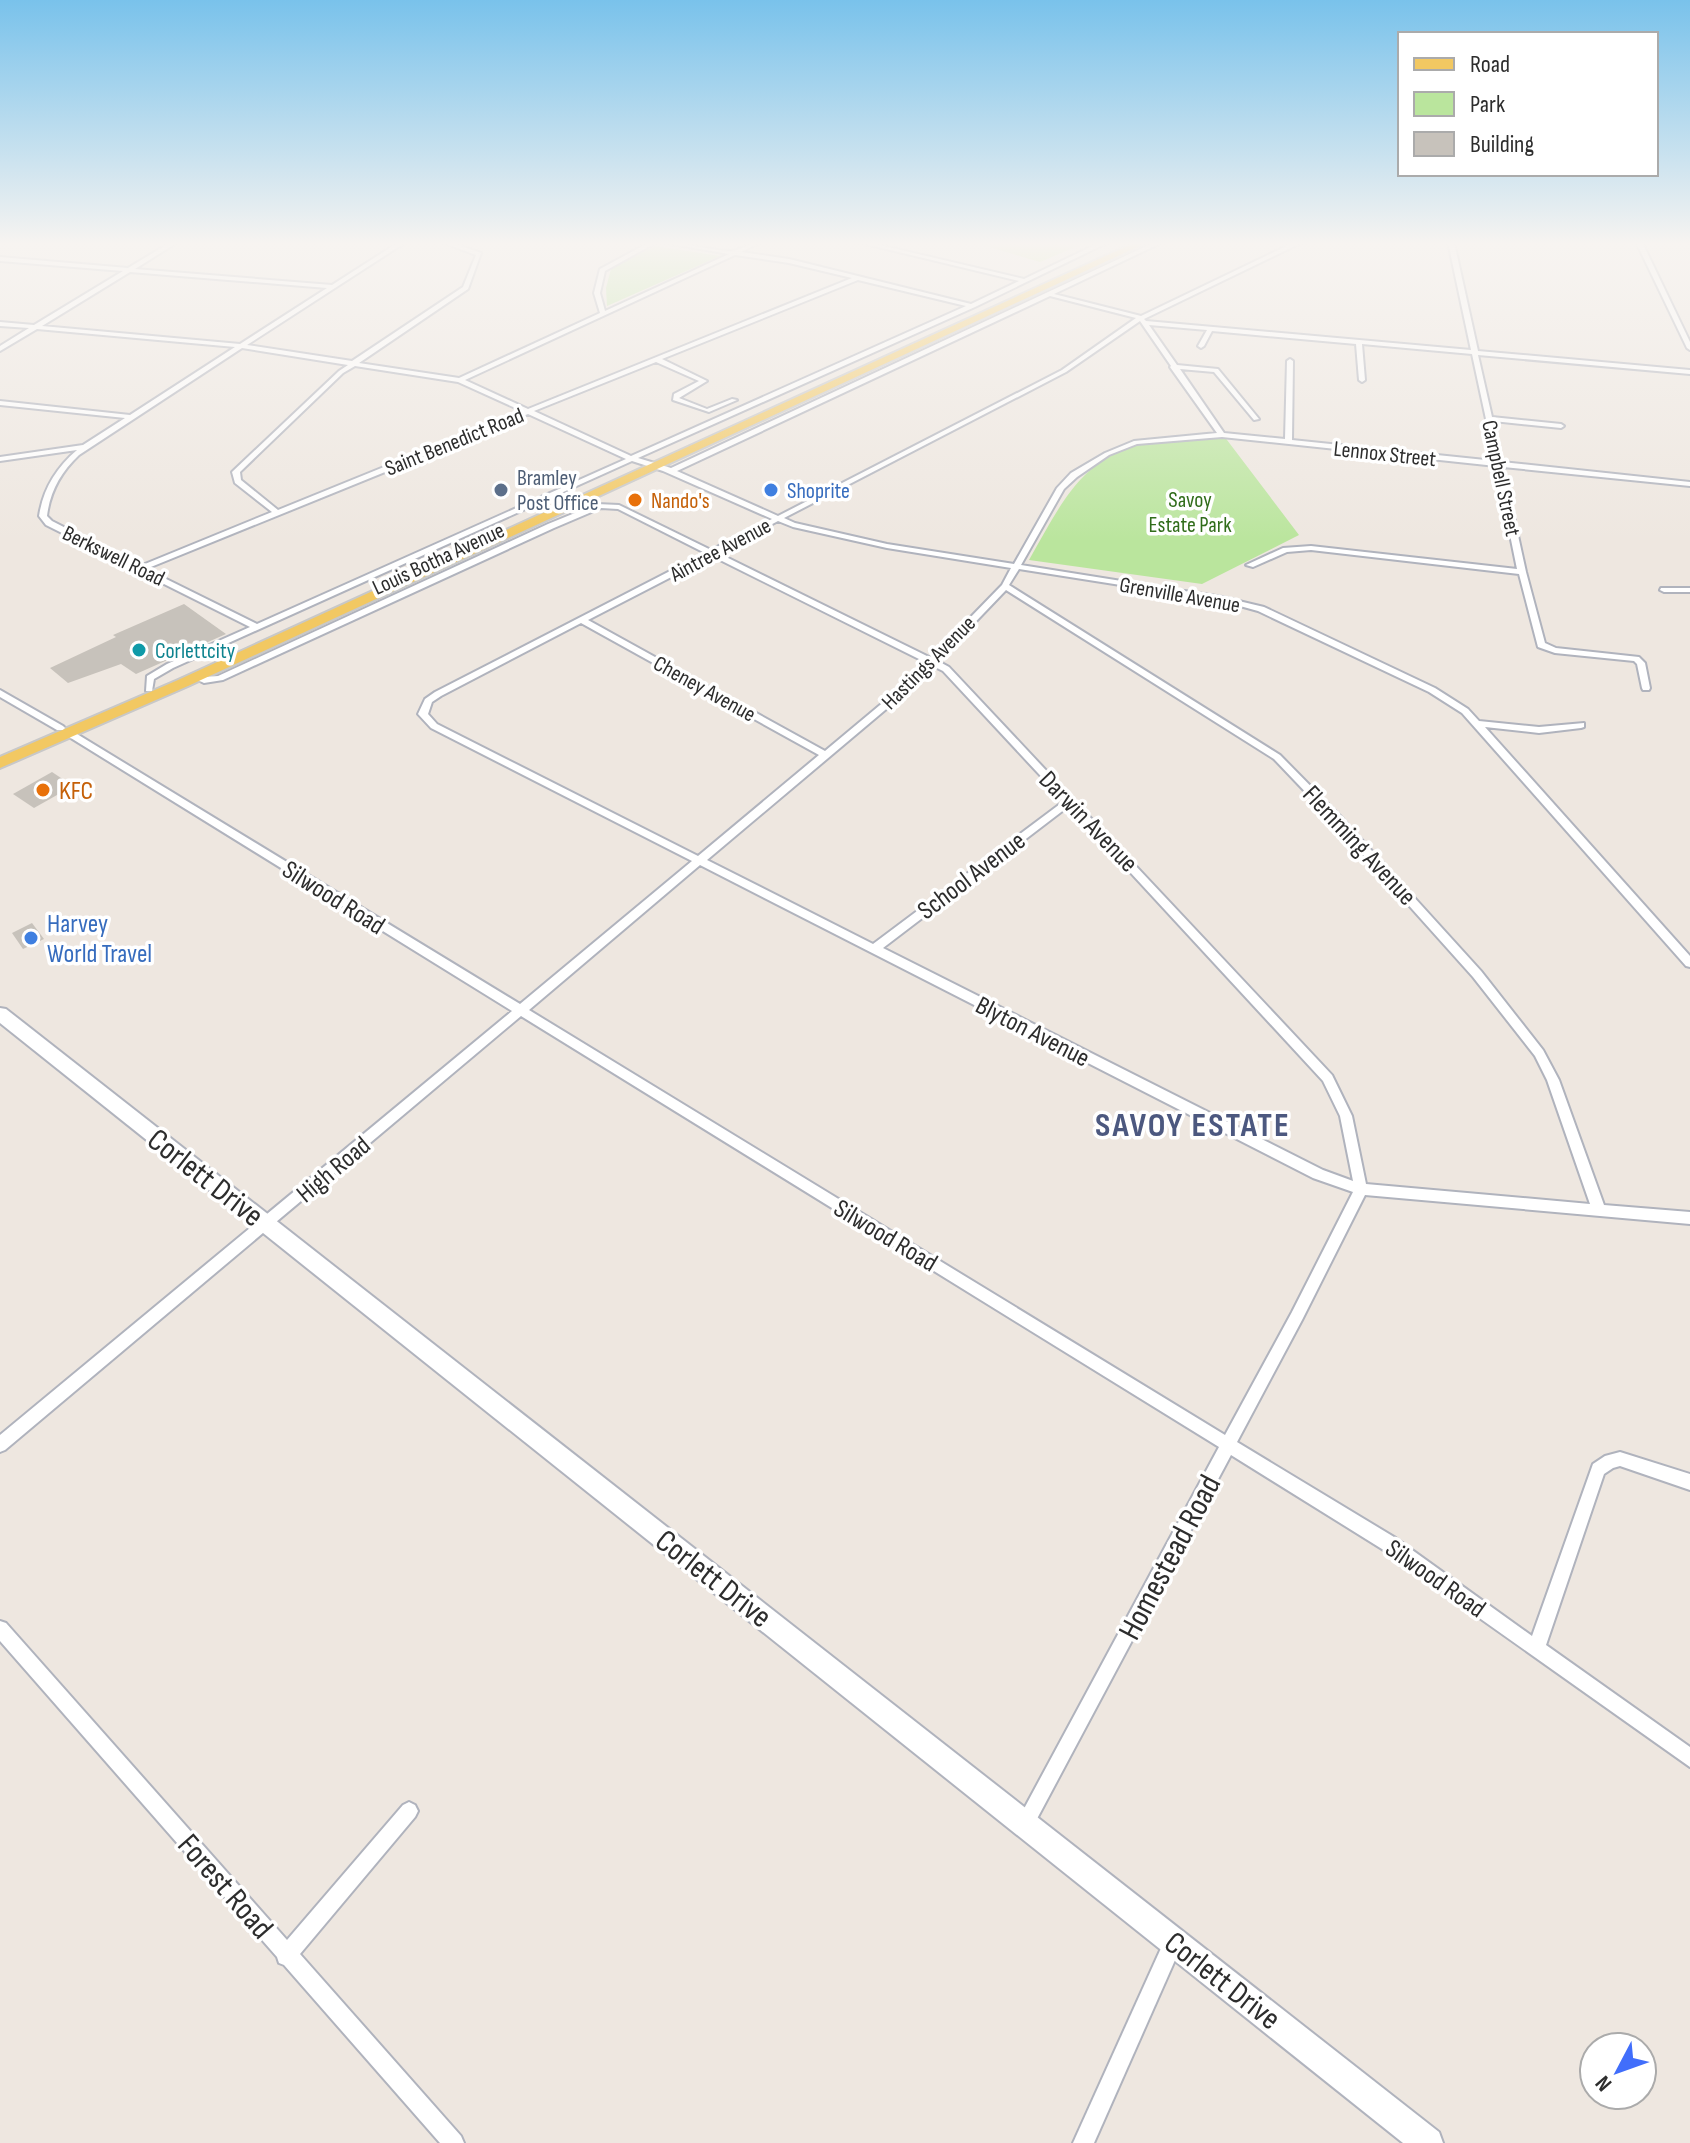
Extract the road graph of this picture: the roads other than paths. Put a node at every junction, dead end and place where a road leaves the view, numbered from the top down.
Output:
1 (197, 342) edge
2 (246, 342) edge
3 (383, 342) edge
4 (542, 342) edge
5 (698, 342) edge
6 (903, 342) edge
7 (913, 342) edge
8 (940, 342) edge
9 (1109, 342) edge
10 (1157, 342) edge
11 (1203, 342) edge
12 (1359, 342) joint
13 (1472, 342) edge
14 (240, 346) junction
15 (1201, 346) dead end
16 (1474, 352) junction
17 (656, 359) junction
18 (1290, 361) dead end
19 (353, 362) junction
20 (1173, 367) junction
21 (1690, 372) edge
22 (460, 380) junction
23 (1362, 380) dead end
24 (734, 400) dead end
25 (0, 403) edge
26 (528, 411) junction
27 (130, 417) junction
28 (1256, 419) dead end
29 (1489, 419) junction
30 (1561, 426) dead end
31 (1222, 435) junction
32 (1288, 442) junction
33 (85, 447) junction
34 (630, 458) junction
35 (0, 459) edge
36 (1498, 465) junction
37 (658, 466) junction
38 (1690, 484) edge
39 (614, 505) joint
40 (574, 509) junction
41 (277, 513) junction
42 (777, 520) junction
43 (490, 537) junction
44 (712, 553) junction
45 (1250, 565) dead end
46 (141, 568) junction
47 (1016, 568) junction
48 (1522, 572) junction
49 (1005, 586) junction
50 (1664, 590) dead end
51 (1690, 590) edge
52 (583, 621) junction
53 (256, 627) junction
54 (935, 662) junction
55 (1646, 688) dead end
56 (149, 689) junction
57 (0, 693) edge
58 (423, 708) joint
59 (1479, 724) junction
60 (1581, 725) dead end
61 (64, 731) junction
62 (0, 752) edge
63 (826, 755) junction
64 (0, 763) edge
65 (1070, 801) junction
66 (701, 860) junction
67 (628, 921) joint
68 (873, 950) junction
69 (1690, 963) edge
70 (520, 1011) junction
71 (0, 1014) edge
72 (1361, 1189) junction
73 (1599, 1210) junction
74 (1690, 1218) edge
75 (266, 1224) junction
76 (1228, 1444) junction
77 (0, 1445) edge
78 (1690, 1482) edge
79 (0, 1629) edge
80 (1536, 1649) junction
81 (1690, 1758) edge
82 (409, 1811) dead end
83 (1025, 1824) junction
84 (1174, 1942) junction
85 (286, 1956) junction
86 (454, 2143) edge
87 (1083, 2143) edge
88 (1428, 2143) edge

1 - 14 street, Grenville Avenue
2 - 14 street, Berkswell Road
3 - 19 street
4 - 22 street
5 - 17 street, Saint Benedict Road
6 - 34 street, Louis Botha Avenue
7 - 37 main road, Louis Botha Avenue
8 - 37 street, Louis Botha Avenue
9 - 42 street, Aintree Avenue
10 - 20 street
11 - 15 street
12 - 16 street
12 - 23 street
13 - 16 street, Campbell Street
14 - 19 street, Grenville Avenue
14 - 27 street, Berkswell Road
16 - 21 street
16 - 29 street, Campbell Street
17 - 24 street
17 - 26 street, Saint Benedict Road
18 - 32 street
19 - 22 street, Grenville Avenue
19 - 41 street
20 - 28 street
20 - 31 street
22 - 26 street, Grenville Avenue
25 - 27 street
26 - 34 street, Grenville Avenue
26 - 41 street, Saint Benedict Road
27 - 33 street, Berkswell Road
29 - 30 street
29 - 36 street, Campbell Street
31 - 32 street, Lennox Street
31 - 47 street, Hastings Avenue
32 - 36 street, Lennox Street
33 - 35 street
33 - 46 street, Berkswell Road
34 - 37 street, Grenville Avenue
34 - 43 street, Louis Botha Avenue
36 - 38 street, Lennox Street
36 - 48 street, Campbell Street
37 - 40 main road, Louis Botha Avenue
37 - 42 street, Grenville Avenue
37 - 43 main road, Louis Botha Avenue
39 - 40 street, Louis Botha Avenue
39 - 44 street, Darwin Avenue
40 - 43 main road, Louis Botha Avenue
41 - 46 street, Saint Benedict Road
42 - 44 street, Aintree Avenue
42 - 47 street, Grenville Avenue
43 - 53 street, Louis Botha Avenue
43 - 56 main road, Louis Botha Avenue
43 - 61 main road, Louis Botha Avenue
44 - 52 street, Aintree Avenue
44 - 54 street, Darwin Avenue
45 - 48 street, Campbell Street
46 - 53 street, Berkswell Road
47 - 49 street, Hastings Avenue
47 - 59 street, Grenville Avenue
48 - 55 street, Campbell Street
49 - 54 street, Hastings Avenue
49 - 73 street, Flemming Avenue
50 - 51 street
52 - 58 street, Aintree Avenue
52 - 63 street, Cheney Avenue
53 - 56 street, Louis Botha Avenue
54 - 63 street, Hastings Avenue
54 - 65 street, Darwin Avenue
56 - 61 main road, Louis Botha Avenue
57 - 61 street, Silwood Road
58 - 66 street, Blyton Avenue
59 - 60 street
59 - 69 street, Grenville Avenue
61 - 62 main road, Louis Botha Avenue
61 - 64 main road, Louis Botha Avenue
61 - 70 street, Silwood Road
63 - 66 street, Hastings Avenue
65 - 68 street, School Avenue
65 - 72 street, Darwin Avenue
66 - 67 street, Hastings Avenue
66 - 68 street, Blyton Avenue
67 - 70 street, High Road
68 - 72 street, Blyton Avenue
70 - 75 street, High Road
70 - 76 street, Silwood Road
71 - 75 main road, Corlett Drive
72 - 73 street, Blyton Avenue
72 - 76 street, Homestead Road
73 - 74 street, Blyton Avenue
75 - 77 street, High Road
75 - 83 main road, Corlett Drive
76 - 80 street, Silwood Road
76 - 83 street, Homestead Road
78 - 80 street
79 - 85 street, Forest Road
80 - 81 street, Silwood Road
82 - 85 street
83 - 84 main road, Corlett Drive
84 - 87 street
84 - 88 main road, Corlett Drive
85 - 86 street, Forest Road

